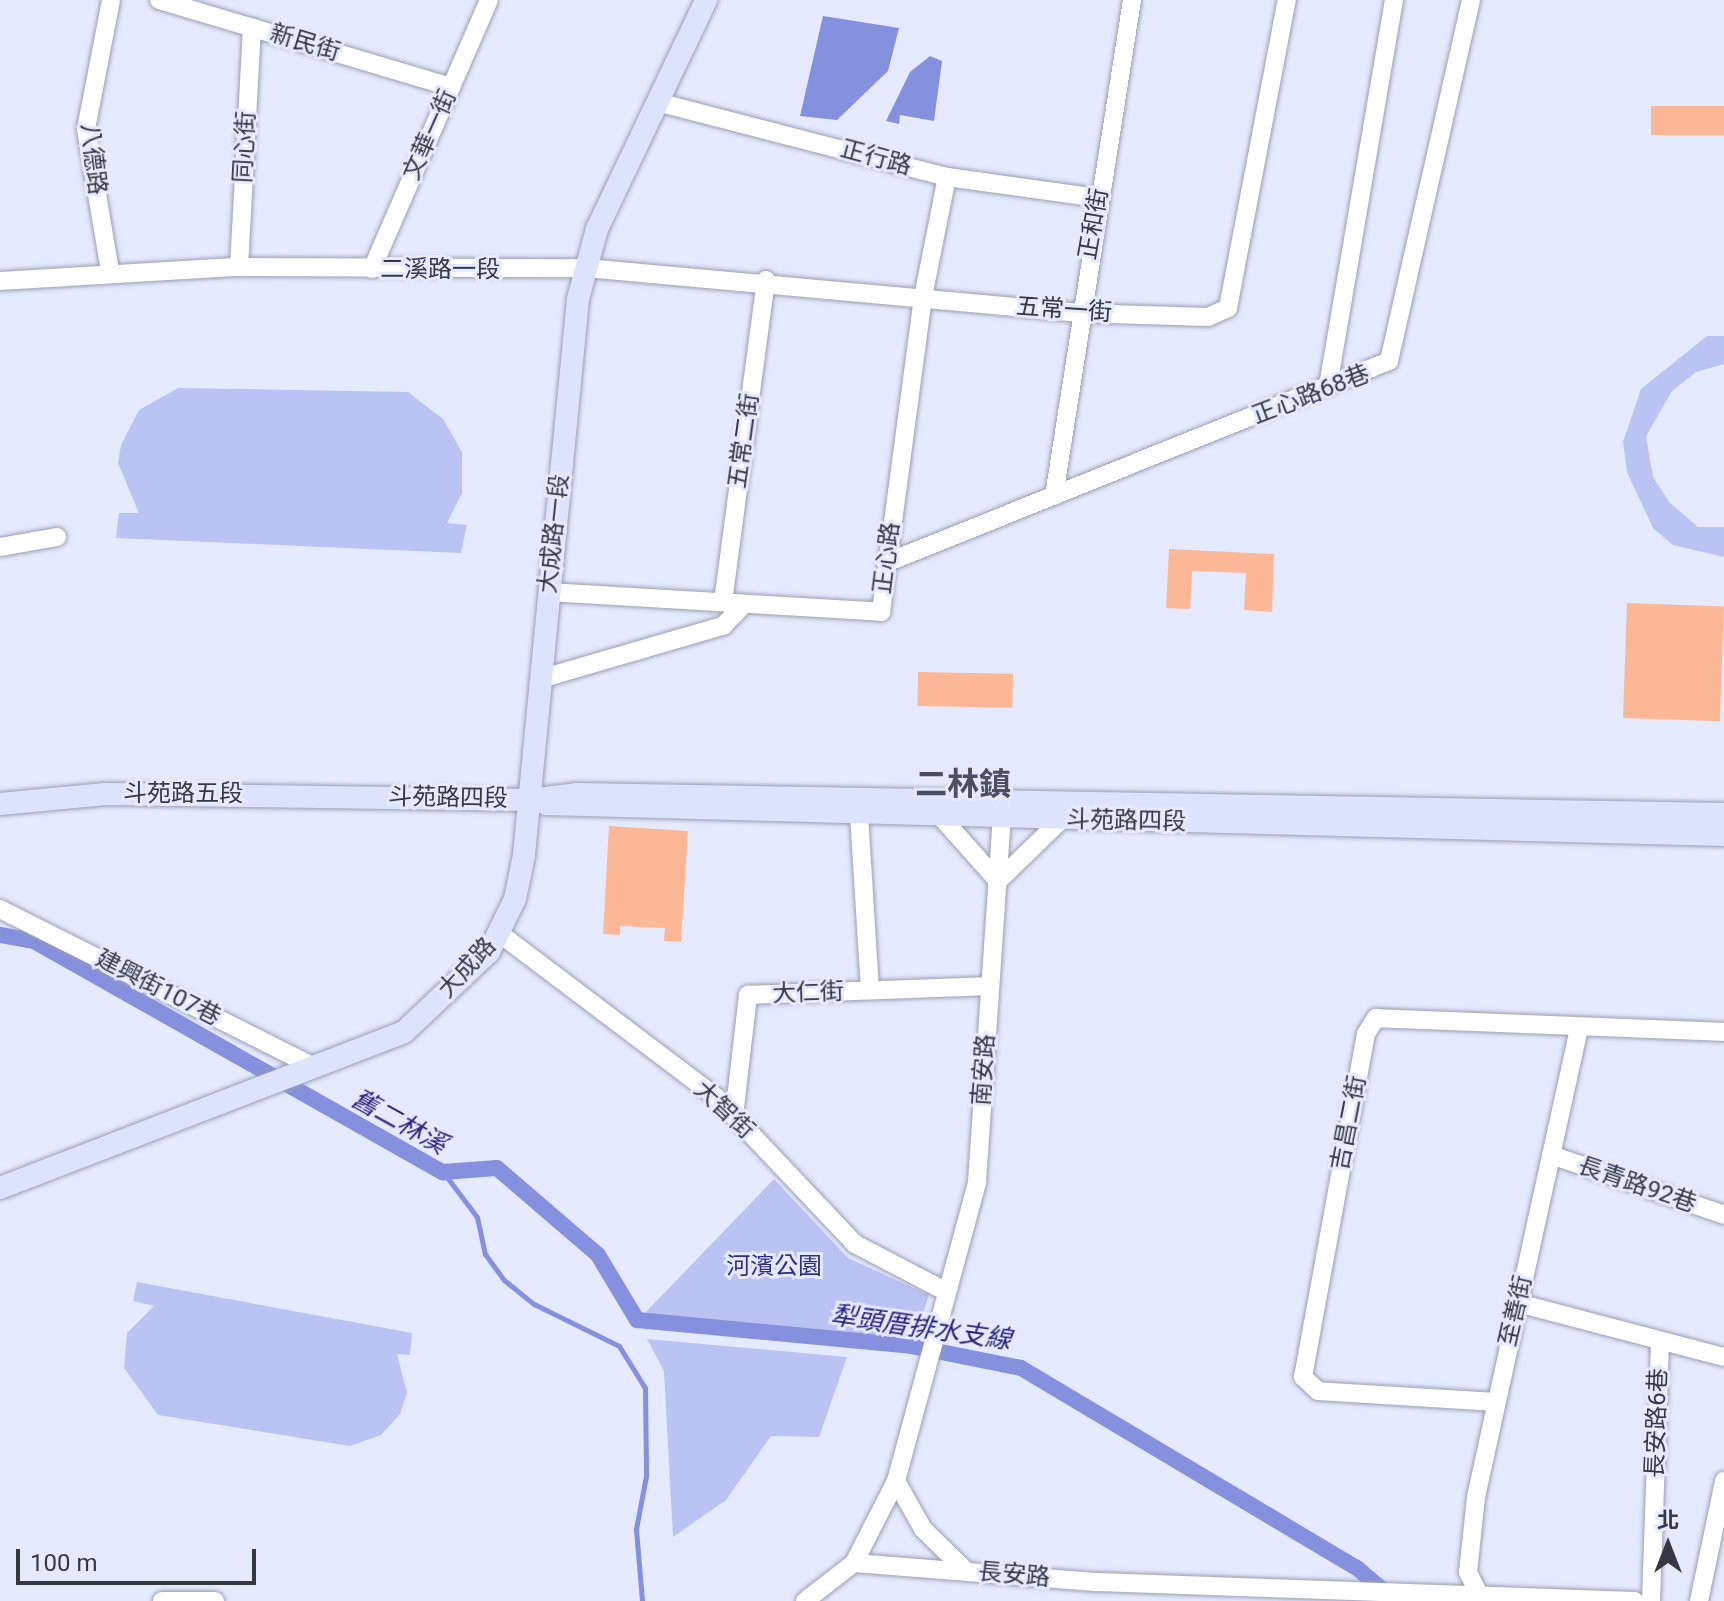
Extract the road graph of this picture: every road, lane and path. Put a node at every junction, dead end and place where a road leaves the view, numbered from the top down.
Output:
1 (111, 0) edge
2 (159, 0) edge
3 (489, 0) edge
4 (706, 0) edge
5 (1132, 0) edge
6 (1287, 0) edge
7 (1394, 0) edge
8 (1471, 0) edge
9 (252, 27) junction
10 (451, 87) junction
11 (657, 102) junction
12 (947, 177) junction
13 (1098, 198) junction
14 (239, 267) junction
15 (586, 268) junction
16 (372, 269) junction
17 (110, 271) junction
18 (766, 280) junction
19 (0, 281) edge
20 (923, 297) junction
21 (1078, 313) junction
22 (1328, 386) junction
23 (1054, 496) junction
24 (57, 537) dead end
25 (0, 547) edge
26 (886, 563) junction
27 (548, 592) junction
28 (723, 602) junction
29 (744, 604) junction
30 (540, 679) junction
31 (367, 796) joint
32 (529, 800) junction
33 (0, 804) edge
34 (1003, 810) junction
35 (1724, 814) edge
36 (859, 815) junction
37 (941, 817) junction
38 (1061, 820) junction
39 (1724, 835) edge
40 (998, 881) junction
41 (0, 909) edge
42 (499, 933) junction
43 (990, 986) junction
44 (870, 990) junction
45 (1579, 1028) junction
46 (1724, 1032) edge
47 (316, 1068) junction
48 (734, 1116) junction
49 (1551, 1155) junction
50 (0, 1188) edge
51 (1724, 1215) edge
52 (943, 1290) junction
53 (1518, 1303) junction
54 (1660, 1341) junction
55 (1724, 1357) edge
56 (1496, 1402) junction
57 (896, 1481) junction
58 (1724, 1481) edge
59 (854, 1563) junction
60 (966, 1571) junction
61 (1216, 1594) edge
62 (1479, 1594) junction
63 (162, 1601) edge
64 (215, 1601) edge
65 (805, 1601) edge
66 (1635, 1601) edge
67 (1651, 1601) edge
68 (1699, 1601) edge

1 - 17 street, 八德路
2 - 9 street, 新民街
3 - 10 street, 文華一街
4 - 11 main road
5 - 13 street, 正和街
6 - 21 street, 五常一街
7 - 22 street
8 - 22 street, 正心路68巷
9 - 10 street, 新民街
9 - 14 street, 同心街
10 - 16 street, 文華一街
11 - 12 street, 正行路
11 - 15 main road
12 - 13 street, 正行路
12 - 20 street, 正心路
13 - 21 street, 正和街
14 - 16 street, 二溪路一段
14 - 17 street, 二溪路一段
15 - 16 street, 二溪路一段
15 - 18 street, 五常一街
15 - 27 main road, 大成路一段
17 - 19 street, 二溪路一段
18 - 20 street, 五常一街
18 - 28 street, 五常二街
20 - 21 street, 五常一街
20 - 26 street, 正心路
21 - 23 street, 正和街
22 - 23 street, 正心路68巷
23 - 26 street, 正心路68巷
24 - 25 street
26 - 29 street, 正心路
27 - 28 street, 正心路
27 - 30 main road, 大成路一段
28 - 29 street, 正心路
29 - 30 street
30 - 32 main road, 大成路一段
31 - 32 main road, 斗苑路四段
31 - 33 main road, 斗苑路五段
32 - 34 main road, 斗苑路四段
32 - 36 main road, 斗苑路四段
32 - 42 main road, 大成路
34 - 35 main road, 斗苑路四段
34 - 37 main road, 斗苑路四段
34 - 38 main road, 斗苑路四段
34 - 40 street, 南安路
36 - 37 main road, 斗苑路四段
36 - 44 street
37 - 40 street
38 - 39 main road, 斗苑路四段
38 - 40 street
40 - 43 street, 南安路
41 - 47 street, 建興街107巷
42 - 47 main road, 大成路
42 - 48 street, 大智街
43 - 44 street, 大仁街
43 - 52 street, 南安路
44 - 48 street, 大仁街
45 - 46 street, 吉昌二街
45 - 49 street, 至善街
45 - 56 street, 吉昌二街
47 - 50 main road, 大成路
48 - 52 street, 大智街
49 - 51 street, 長青路92巷
49 - 53 street, 至善街
52 - 57 street, 南安路
53 - 54 street
53 - 56 street, 至善街
54 - 55 street
54 - 67 street, 長安路6巷
56 - 62 street, 至善街
57 - 59 street
57 - 60 street
58 - 68 street
59 - 60 street, 長安路
59 - 65 street
60 - 61 street, 長安路
61 - 62 street, 長安路
62 - 66 street
63 - 64 street

